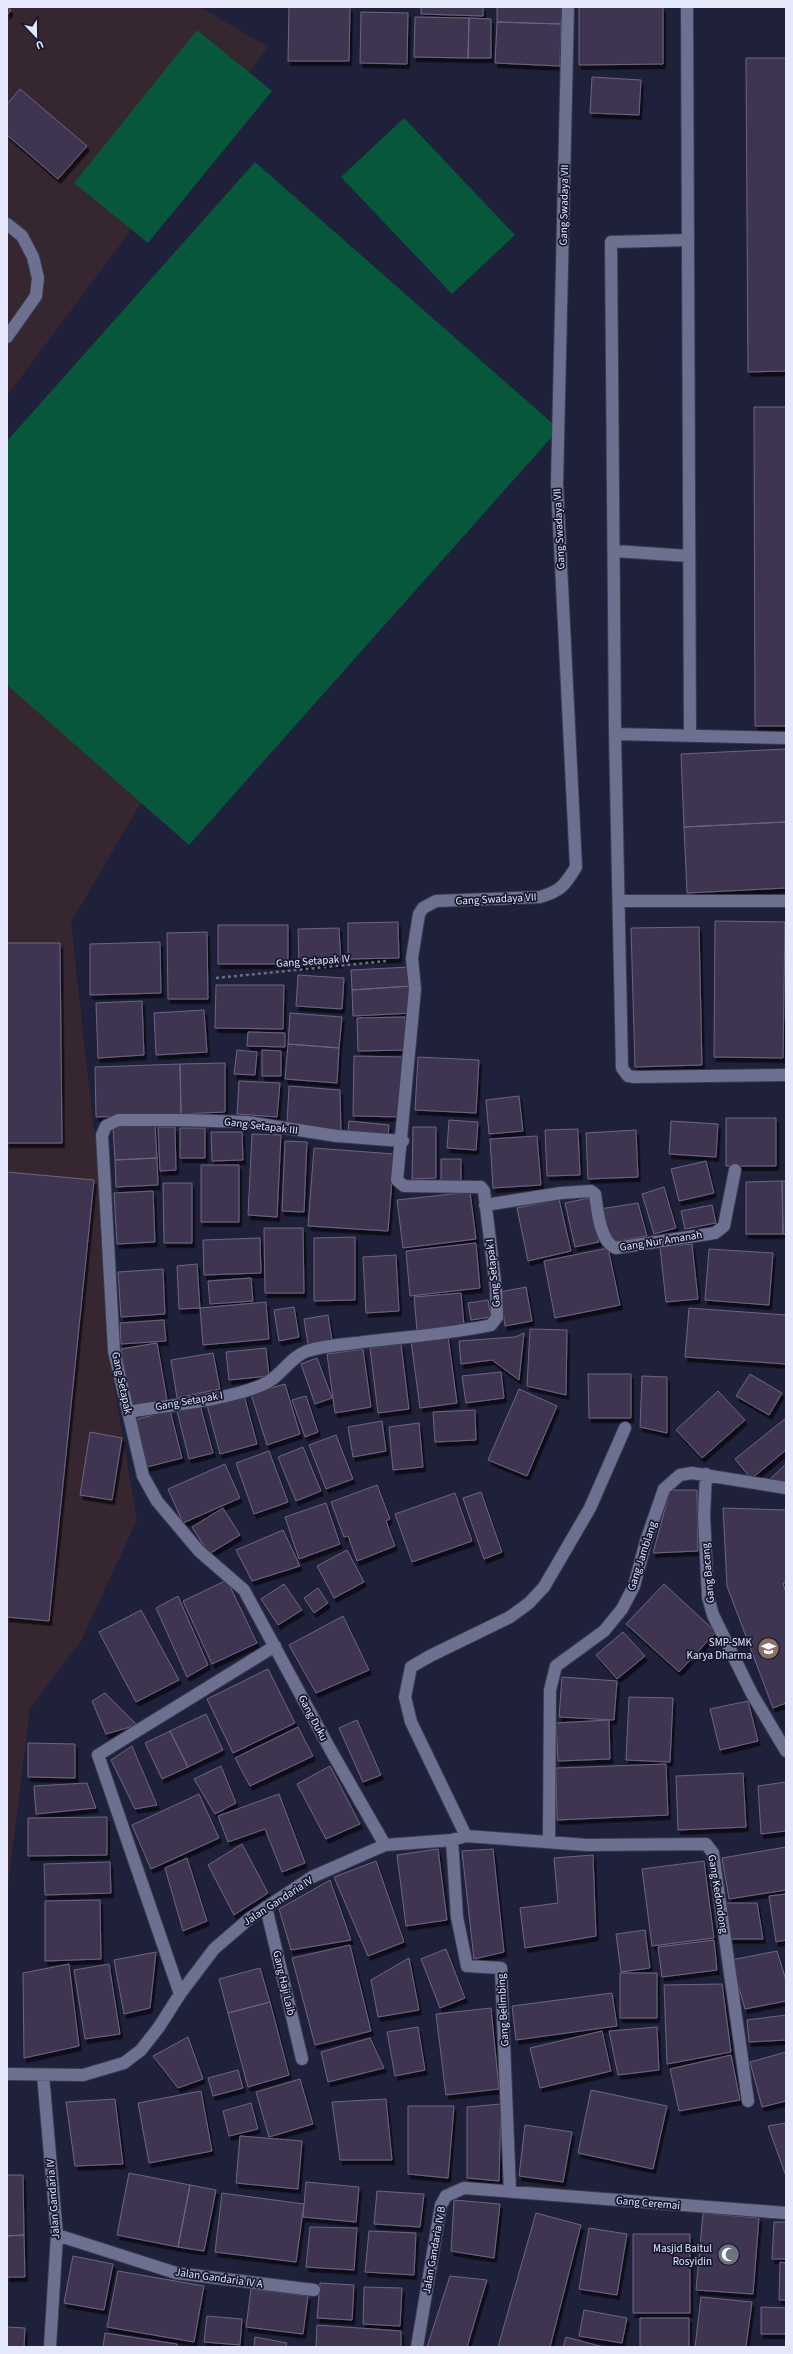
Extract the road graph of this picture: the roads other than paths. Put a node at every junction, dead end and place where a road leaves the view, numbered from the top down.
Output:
1 (568, 7) edge
2 (687, 7) edge
3 (7, 224) edge
4 (688, 240) junction
5 (7, 337) edge
6 (615, 551) junction
7 (688, 556) junction
8 (615, 734) junction
9 (690, 736) junction
10 (786, 738) edge
11 (619, 901) junction
12 (786, 901) edge
13 (417, 922) joint
14 (786, 1075) edge
15 (102, 1135) joint
16 (402, 1141) junction
17 (735, 1170) dead end
18 (485, 1205) junction
19 (128, 1412) junction
20 (625, 1428) dead end
21 (706, 1474) junction
22 (786, 1488) edge
23 (244, 1590) joint
24 (275, 1646) junction
25 (786, 1750) edge
26 (466, 1836) junction
27 (452, 1840) junction
28 (549, 1840) junction
29 (385, 1845) junction
30 (266, 1907) junction
31 (180, 1994) junction
32 (302, 2059) dead end
33 (7, 2074) edge
34 (43, 2075) junction
35 (748, 2101) dead end
36 (510, 2191) junction
37 (786, 2213) edge
38 (57, 2235) junction
39 (314, 2290) dead end
40 (50, 2347) edge
41 (417, 2347) edge

1 - 13 street, Gang Swadaya VII
2 - 4 street
3 - 5 street
4 - 6 street
4 - 7 street
6 - 7 street
6 - 8 street
7 - 9 street
8 - 9 street
8 - 11 street
9 - 10 street
11 - 12 street
11 - 14 street
13 - 16 street, Gang Setapak I
15 - 16 street, Gang Setapak III
15 - 19 street, Gang Setapak
16 - 18 street, Gang Setapak I
17 - 18 street, Gang Nur Amanah
18 - 19 street, Gang Setapak I
19 - 23 street, Gang Setapak
20 - 26 street
21 - 22 street, Gang Jamblang
21 - 25 street, Gang Bacang
21 - 28 street, Gang Jamblang
23 - 24 street, Gang Duku
24 - 29 street, Gang Duku
24 - 31 street
26 - 27 street, Jalan Gandaria IV
26 - 28 street, Jalan Gandaria IV
27 - 29 street, Jalan Gandaria IV
27 - 36 street, Gang Belimbing
28 - 35 street, Gang Kedondong
29 - 30 street, Jalan Gandaria IV
30 - 31 street, Jalan Gandaria IV
30 - 32 street, Gang Haji Laib
31 - 34 street, Jalan Gandaria IV
33 - 34 street, Jalan Gandaria IV
34 - 38 street, Jalan Gandaria IV
36 - 37 street, Gang Ceremai
36 - 41 street, Jalan Gandaria IV B
38 - 39 street, Jalan Gandaria IV A
38 - 40 street, Jalan Gandaria IV

